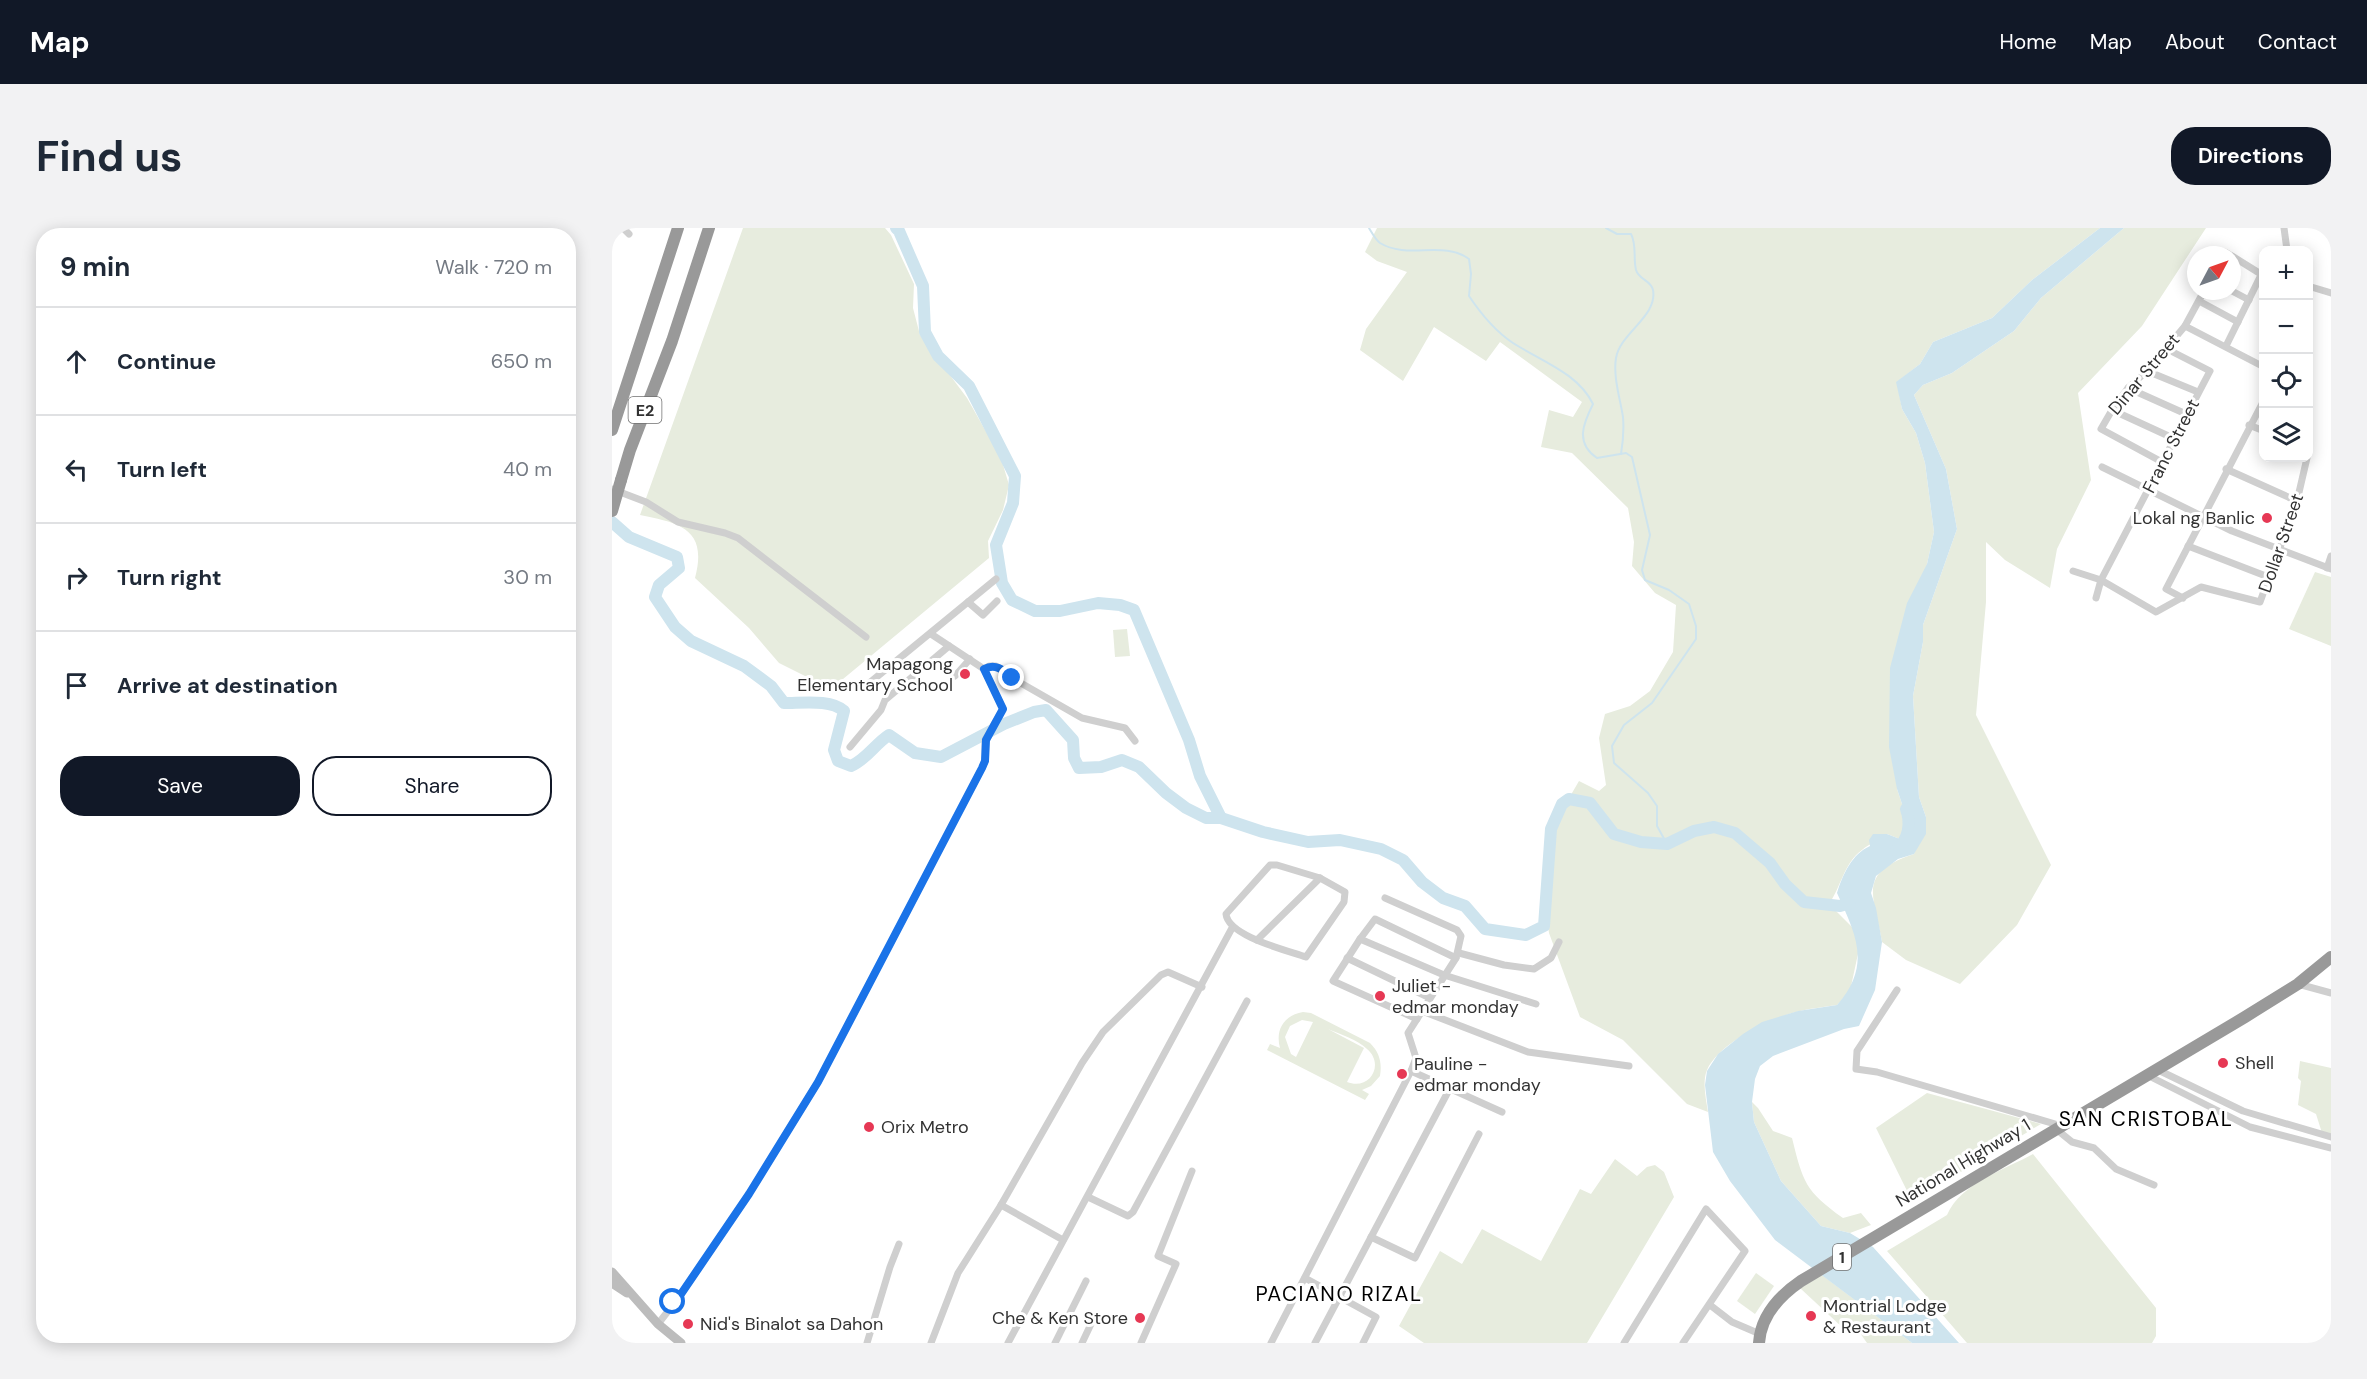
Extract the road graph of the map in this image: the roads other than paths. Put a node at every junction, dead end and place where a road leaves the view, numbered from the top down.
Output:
1 (623, 228) edge
2 (678, 228) edge
3 (709, 228) edge
4 (2284, 228) edge
5 (629, 234) dead end
6 (2286, 246) edge
7 (2241, 263) edge
8 (2259, 273) edge
9 (2259, 281) edge
10 (2313, 288) edge
11 (2331, 293) edge
12 (2241, 296) edge
13 (2249, 300) junction
14 (2199, 301) joint
15 (2238, 322) junction
16 (2185, 327) junction
17 (2226, 346) junction
18 (2167, 349) junction
19 (2259, 364) edge
20 (2147, 371) junction
21 (2128, 388) junction
22 (2199, 393) junction
23 (2259, 408) edge
24 (2112, 410) junction
25 (2186, 414) junction
26 (2249, 425) junction
27 (2259, 429) edge
28 (612, 430) edge
29 (2175, 439) junction
30 (2162, 462) junction
31 (2306, 462) edge
32 (2102, 467) dead end
33 (2226, 469) junction
34 (617, 485) edge
35 (2149, 489) junction
36 (2297, 501) junction
37 (612, 512) edge
38 (2203, 515) junction
39 (2188, 546) junction
40 (2280, 550) junction
41 (2331, 556) edge
42 (2329, 568) edge
43 (2073, 571) dead end
44 (2271, 578) junction
45 (996, 579) dead end
46 (2101, 580) junction
47 (2096, 598) dead end
48 (2183, 598) junction
49 (997, 601) dead end
50 (968, 602) junction
51 (931, 634) junction
52 (866, 637) dead end
53 (949, 646) junction
54 (970, 660) junction
55 (984, 669) junction
56 (955, 676) dead end
57 (862, 689) dead end
58 (1135, 741) dead end
59 (850, 747) dead end
60 (1320, 878) junction
61 (1385, 898) dead end
62 (1232, 927) junction
63 (1360, 939) junction
64 (1257, 940) junction
65 (1559, 942) dead end
66 (1458, 955) junction
67 (2331, 957) edge
68 (1347, 958) junction
69 (1444, 975) junction
70 (2298, 984) junction
71 (1202, 987) junction
72 (1897, 990) dead end
73 (2331, 993) edge
74 (1430, 998) junction
75 (1247, 1001) dead end
76 (1536, 1004) dead end
77 (1422, 1011) junction
78 (1417, 1019) junction
79 (1629, 1066) dead end
80 (1411, 1071) junction
81 (2151, 1072) junction
82 (1450, 1088) junction
83 (1502, 1112) dead end
84 (2059, 1127) junction
85 (1479, 1134) dead end
86 (2331, 1137) edge
87 (2331, 1148) edge
88 (1192, 1171) dead end
89 (2154, 1185) dead end
90 (1088, 1197) junction
91 (1001, 1205) junction
92 (1371, 1237) junction
93 (1063, 1240) junction
94 (899, 1244) dead end
95 (612, 1272) edge
96 (1305, 1278) junction
97 (1086, 1281) dead end
98 (612, 1283) edge
99 (1339, 1297) junction
100 (633, 1298) junction
101 (1710, 1305) junction
102 (658, 1324) junction
103 (1091, 1324) dead end
104 (1759, 1338) edge
105 (675, 1341) edge
106 (867, 1343) edge
107 (931, 1343) edge
108 (1008, 1343) edge
109 (1055, 1343) edge
110 (1082, 1343) edge
111 (1140, 1343) edge
112 (1271, 1343) edge
113 (1315, 1343) edge
114 (1364, 1343) edge
115 (1624, 1343) edge
116 (1683, 1343) edge

1 - 5 street
2 - 28 highway, E2
3 - 34 highway, E2
4 - 6 street
7 - 8 street
9 - 13 street
10 - 11 street
12 - 13 street
13 - 15 street
14 - 15 street
14 - 16 street, Dinar Street
15 - 17 street
16 - 17 street
16 - 18 street, Dinar Street
17 - 19 street
18 - 20 street, Dinar Street
18 - 22 street, Franc Street
20 - 21 street, Dinar Street
20 - 22 street
21 - 24 street, Dinar Street
21 - 25 street
22 - 25 street, Franc Street
23 - 26 street
24 - 29 street
24 - 30 street, Dinar Street
25 - 29 street, Franc Street
26 - 27 street
26 - 33 street
29 - 30 street, Franc Street
30 - 35 street, Franc Street
31 - 36 street, Dollar Street
32 - 35 street
33 - 36 street
33 - 38 street
34 - 37 highway, E2, bridge
34 - 52 street
35 - 38 street
35 - 46 street, Franc Street
36 - 40 street, Dollar Street
38 - 39 street
38 - 40 street
39 - 44 street
39 - 48 street
40 - 42 street
40 - 44 street, Dollar Street
41 - 42 street
43 - 46 street, Dollar Street
44 - 48 street, Dollar Street
45 - 50 street
46 - 47 street, Franc Street
46 - 48 street, Dollar Street
49 - 50 street
50 - 51 street
51 - 53 street
51 - 57 street
53 - 54 street
53 - 59 street
54 - 55 street
54 - 56 street
55 - 58 street
55 - 102 street
60 - 62 street
60 - 64 street
60 - 64 street
61 - 66 street
62 - 64 street
62 - 71 street
63 - 66 street
63 - 68 street
63 - 69 street
65 - 66 street
66 - 69 street
67 - 70 highway, National Highway 1 / 1
68 - 74 street
68 - 78 street
69 - 74 street
69 - 76 street
70 - 73 street
70 - 81 highway, National Highway 1 / 1
71 - 90 street
71 - 91 street
72 - 84 street
74 - 77 street
75 - 90 street
77 - 78 street
77 - 79 street
78 - 80 street
80 - 82 street
80 - 96 street
81 - 84 highway, National Highway 1 / 1
81 - 86 street
81 - 87 street
82 - 83 street
82 - 92 street
84 - 89 street
84 - 104 highway, National Highway 1 / 1
85 - 92 street
88 - 111 street
90 - 93 street
91 - 93 street
91 - 107 street
92 - 99 street
93 - 108 street
94 - 106 street
95 - 100 main road
96 - 99 street
96 - 112 street
97 - 109 street
98 - 100 main road
99 - 113 street
99 - 114 street
100 - 102 main road
101 - 104 street
101 - 115 street
101 - 116 street
102 - 105 main road
103 - 110 street

